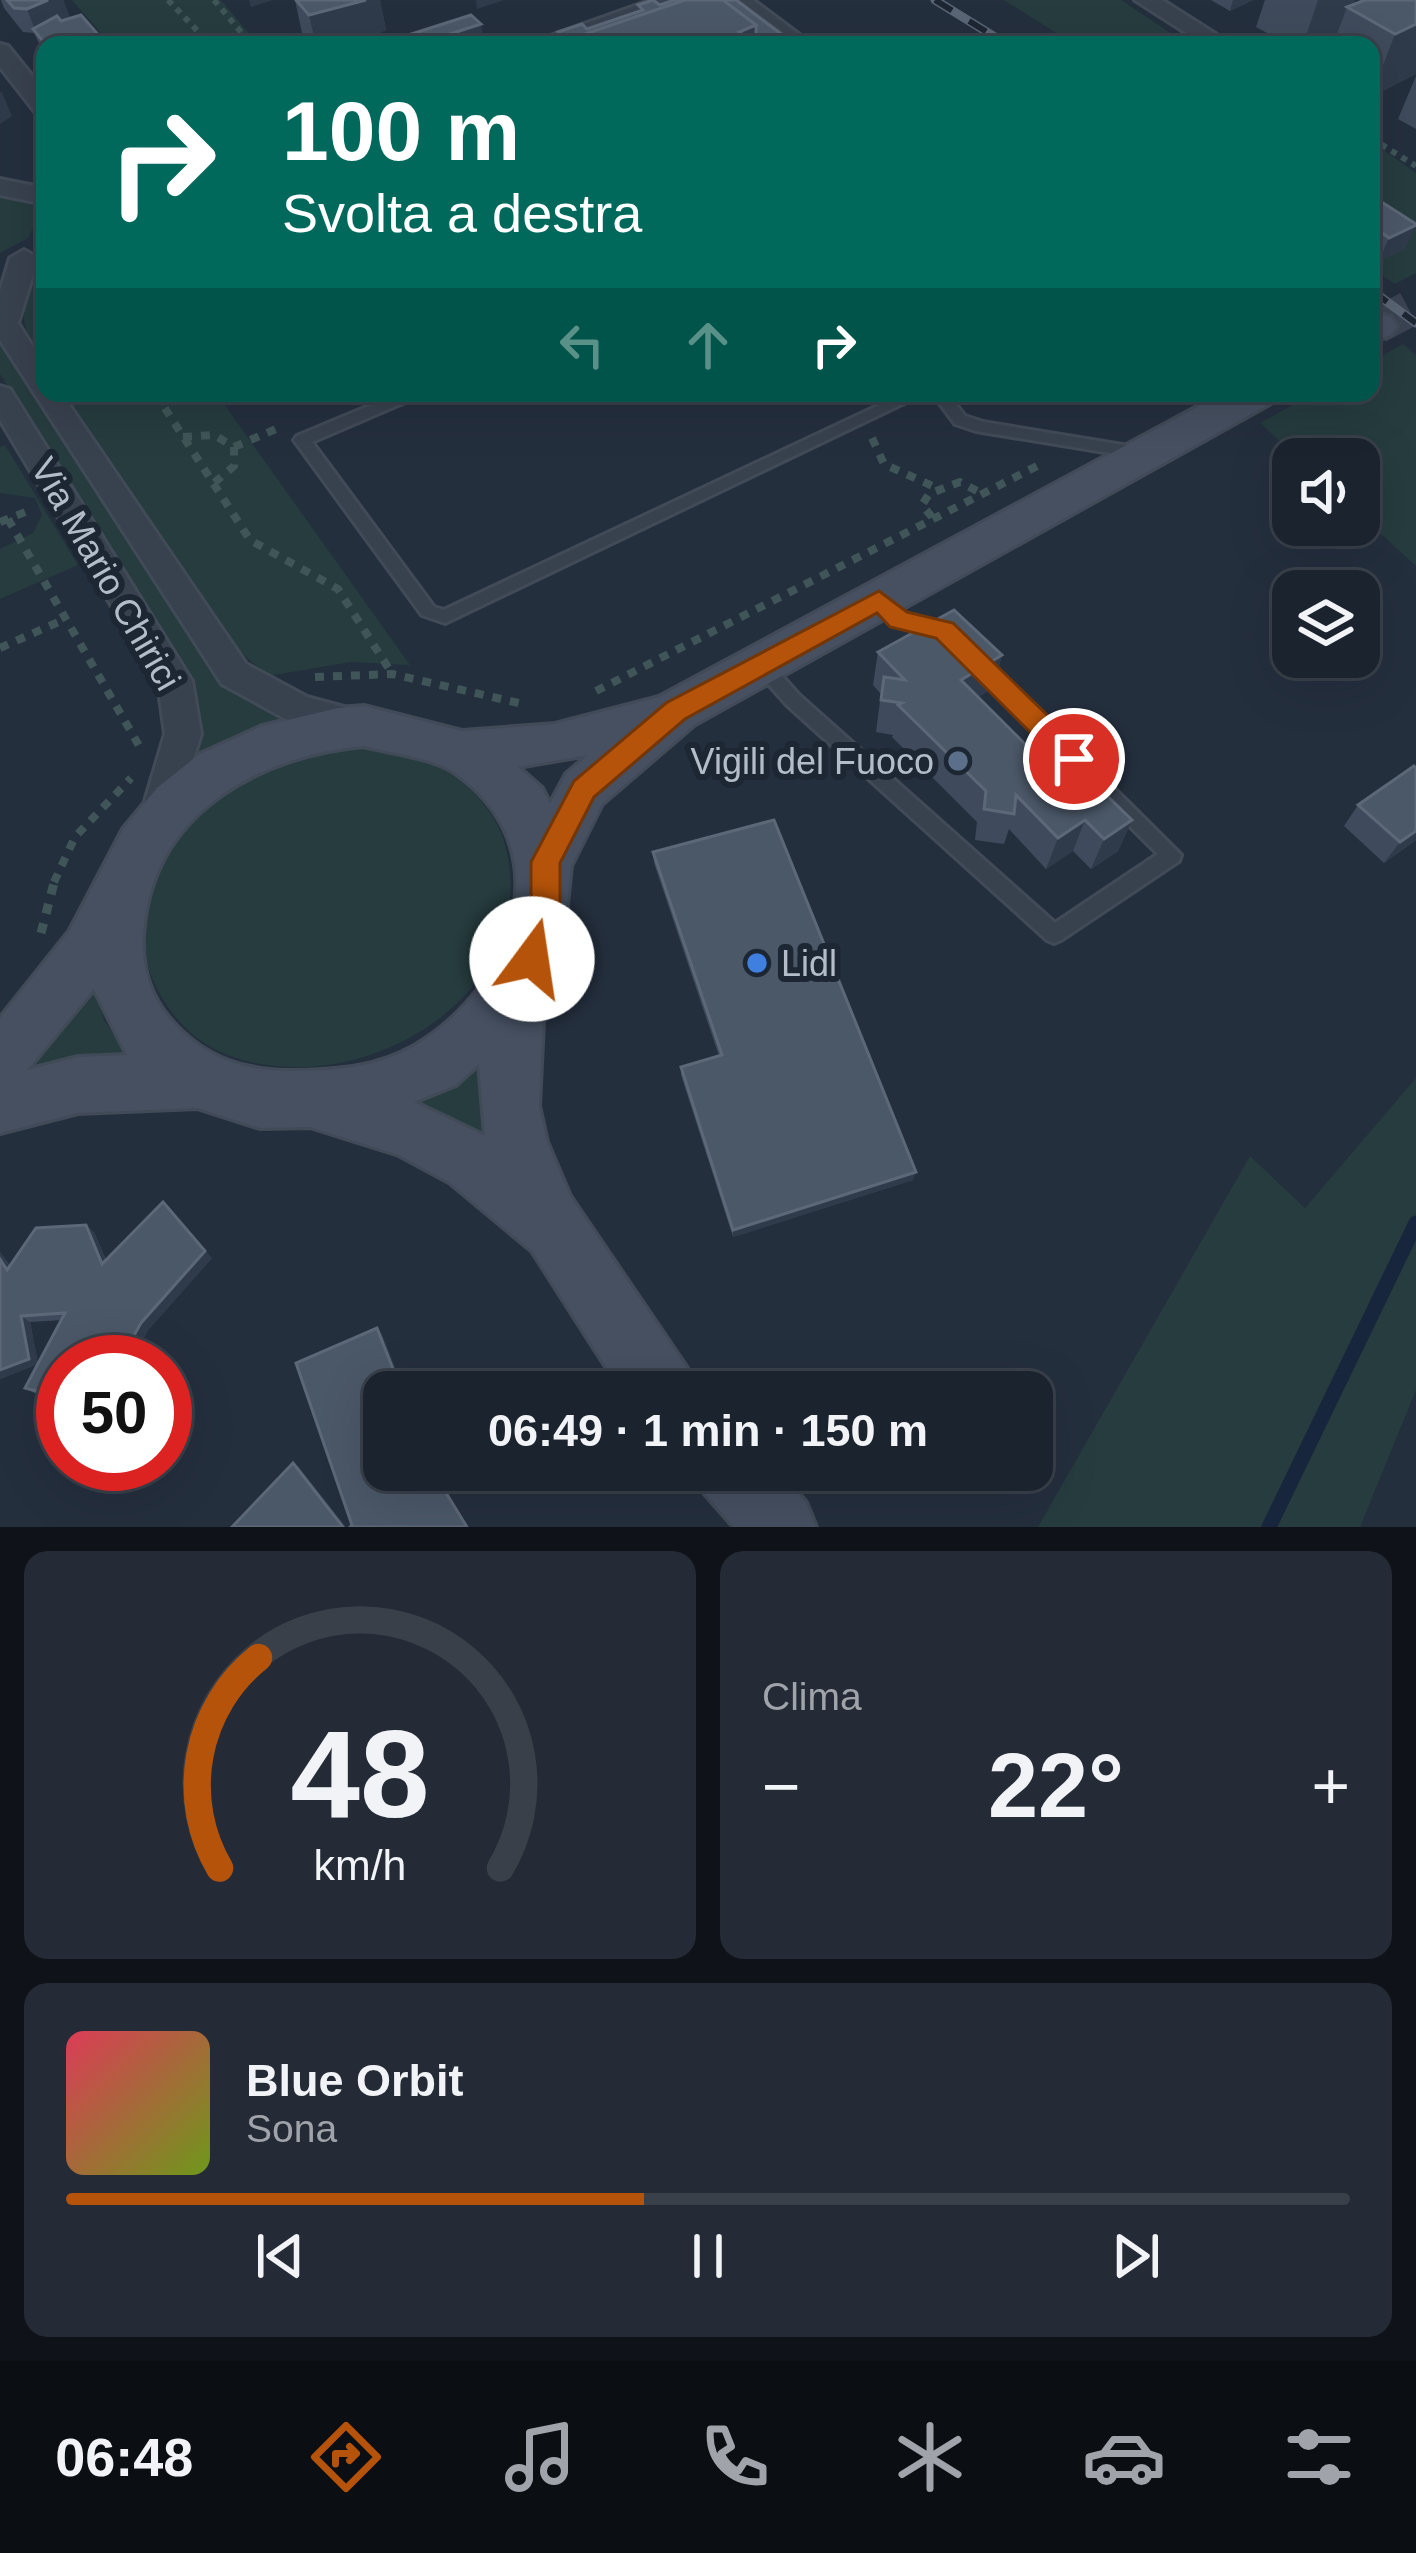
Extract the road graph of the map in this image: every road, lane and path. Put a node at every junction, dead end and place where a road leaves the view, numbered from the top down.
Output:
1 (168, 0) edge
2 (214, 0) edge
3 (663, 0) edge
4 (746, 0) edge
5 (1146, 0) edge
6 (202, 36) edge
7 (244, 36) edge
8 (557, 36) edge
9 (795, 36) edge
10 (1206, 36) edge
11 (0, 51) edge
12 (36, 97) edge
13 (1380, 144) edge
14 (1416, 166) edge
15 (23, 256) edge
16 (36, 377) edge
17 (0, 396) edge
18 (52, 402) edge
19 (161, 402) edge
20 (393, 402) edge
21 (899, 402) edge
22 (946, 402) edge
23 (1240, 402) edge
24 (861, 420) junction
25 (183, 437) junction
26 (1146, 454) junction
27 (1101, 478) junction
28 (214, 483) junction
29 (939, 489) junction
30 (979, 492) junction
31 (932, 518) junction
32 (8, 519) dead end
33 (879, 600) junction
34 (65, 619) junction
35 (0, 648) edge
36 (761, 664) junction
37 (392, 674) junction
38 (260, 692) junction
39 (577, 699) dead end
40 (544, 703) dead end
41 (676, 711) junction
42 (364, 726) junction
43 (464, 751) junction
44 (154, 827) junction
45 (545, 862) junction
46 (118, 901) junction
47 (36, 949) dead end
48 (521, 982) junction
49 (0, 1056) edge
50 (198, 1080) junction
51 (316, 1104) junction
52 (0, 1105) edge
53 (562, 1245) junction
54 (649, 1371) edge
55 (748, 1491) edge
56 (781, 1527) edge

1 - 6 path
2 - 7 path
3 - 8 lane
4 - 9 lane
5 - 10 street
11 - 12 street
13 - 14 path
15 - 16 street, Via Mario Chirici
17 - 44 street, Via Mario Chirici
18 - 38 street, Via Mario Chirici
19 - 25 path
20 - 24 lane
21 - 24 lane
22 - 26 lane
23 - 26 main road
24 - 29 path
25 - 28 path
25 - 28 path
26 - 27 main road
27 - 30 path
27 - 33 main road
28 - 37 path
29 - 30 path
29 - 31 path
30 - 31 path
31 - 39 path
32 - 34 path
33 - 36 main road
33 - 36 lane
34 - 35 path
34 - 47 path
36 - 41 main road
37 - 38 path
37 - 40 path
38 - 42 street, Via Mario Chirici
41 - 43 main road
41 - 45 main road
42 - 43 main road
42 - 44 main road
43 - 45 main road
44 - 46 main road
45 - 48 main road
46 - 49 main road
46 - 50 main road
48 - 51 main road
48 - 53 main road
50 - 51 main road
50 - 52 main road
51 - 53 main road
53 - 54 main road
55 - 56 main road

